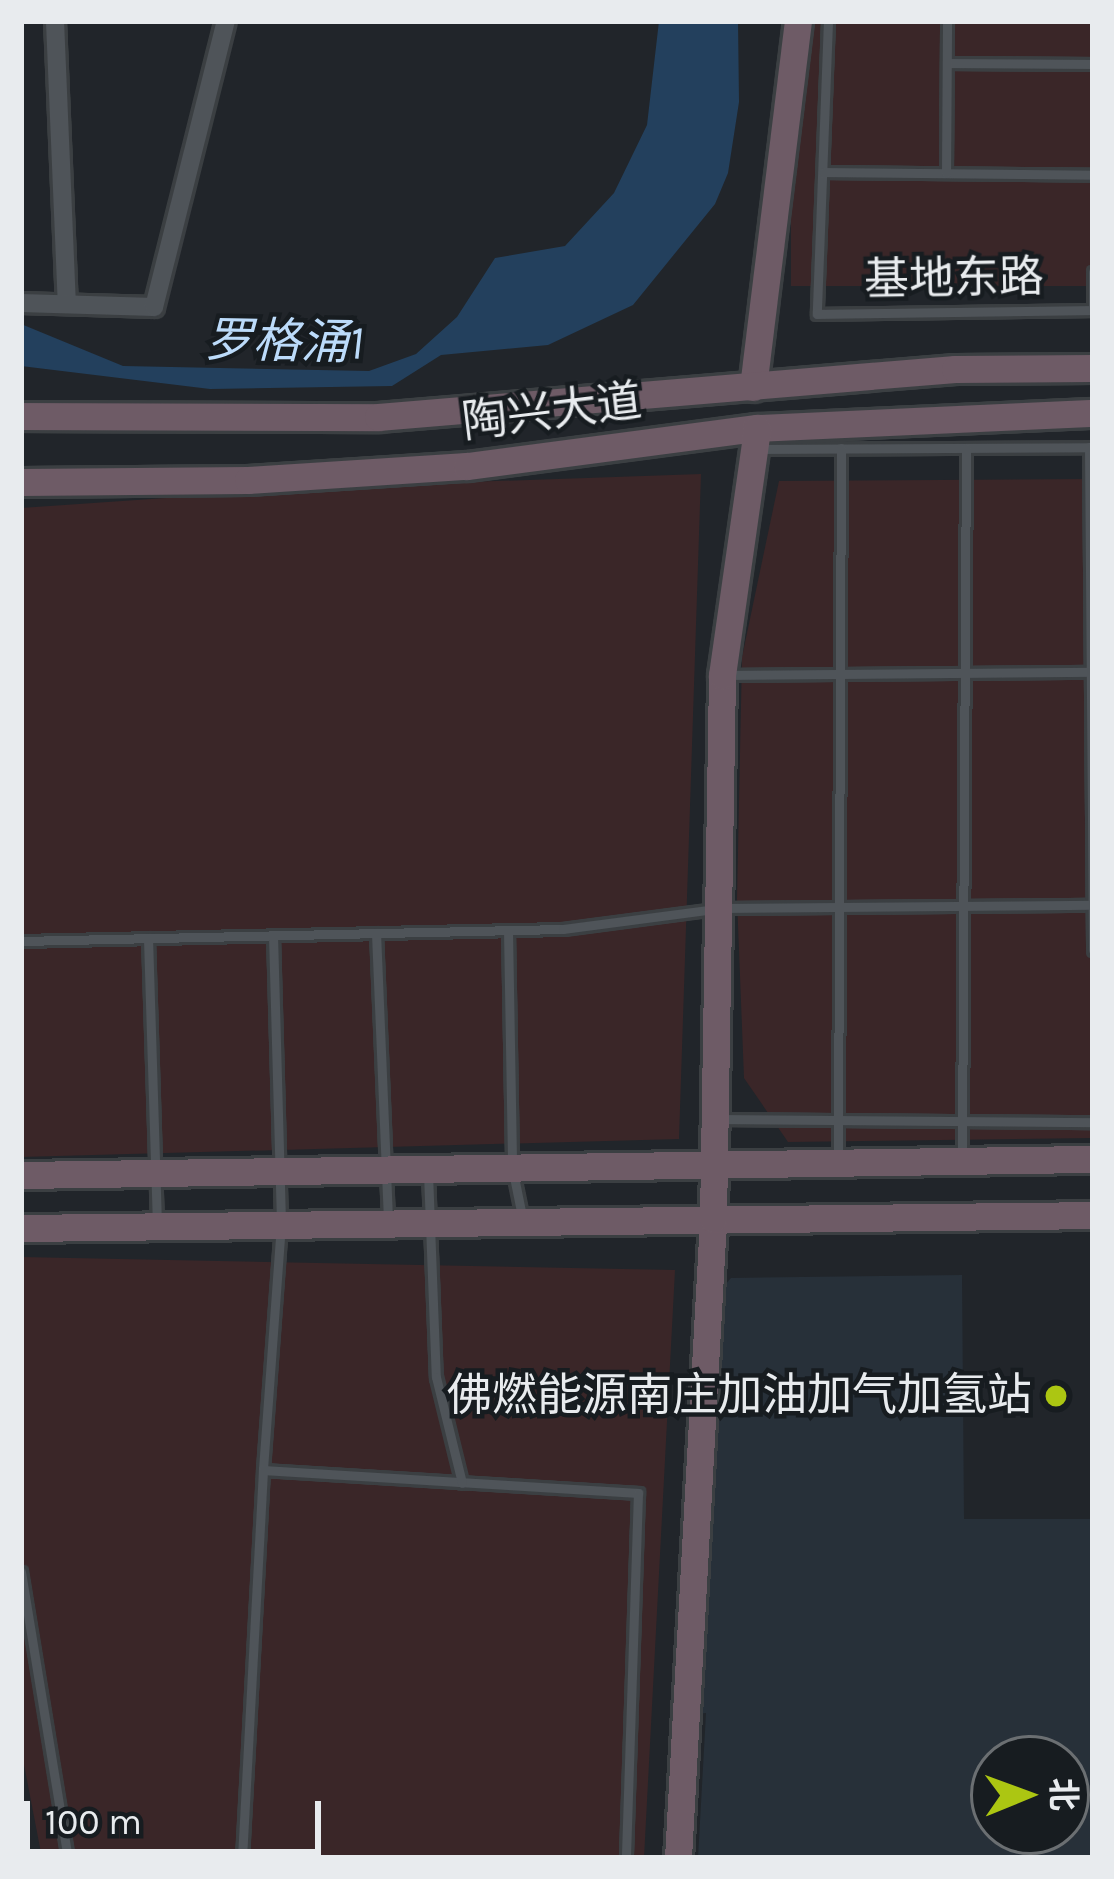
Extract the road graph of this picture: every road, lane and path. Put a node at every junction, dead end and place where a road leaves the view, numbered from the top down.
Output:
1 (56, 21) edge
2 (226, 21) edge
3 (798, 21) edge
4 (828, 21) edge
5 (947, 21) edge
6 (947, 63) junction
7 (1093, 64) edge
8 (824, 172) junction
9 (946, 173) junction
10 (1093, 175) edge
11 (1093, 272) edge
12 (21, 303) edge
13 (67, 304) junction
14 (1093, 310) edge
15 (1093, 368) edge
16 (754, 387) junction
17 (1093, 413) edge
18 (21, 416) edge
19 (756, 438) junction
20 (1091, 447) edge
21 (841, 448) junction
22 (965, 448) junction
23 (21, 482) edge
24 (1092, 672) edge
25 (964, 673) junction
26 (840, 674) junction
27 (722, 675) junction
28 (1093, 905) edge
29 (963, 906) junction
30 (839, 907) junction
31 (722, 908) junction
32 (508, 930) junction
33 (376, 933) junction
34 (273, 935) junction
35 (148, 938) junction
36 (21, 941) edge
37 (1093, 950) edge
38 (715, 1119) junction
39 (838, 1121) junction
40 (962, 1122) junction
41 (1093, 1122) edge
42 (1093, 1159) edge
43 (962, 1161) junction
44 (838, 1162) junction
45 (713, 1164) junction
46 (512, 1167) junction
47 (380, 1169) junction
48 (428, 1169) junction
49 (277, 1171) junction
50 (151, 1173) junction
51 (21, 1175) edge
52 (1093, 1215) edge
53 (712, 1220) junction
54 (523, 1222) junction
55 (389, 1223) junction
56 (433, 1223) junction
57 (281, 1225) junction
58 (158, 1226) junction
59 (21, 1228) edge
60 (263, 1470) junction
61 (463, 1483) junction
62 (21, 1572) edge
63 (68, 1858) edge
64 (242, 1858) edge
65 (626, 1858) edge
66 (678, 1858) edge

1 - 13 street
2 - 13 street
3 - 16 street
4 - 8 lane
5 - 6 lane
6 - 7 lane
6 - 9 lane
8 - 9 lane
8 - 14 lane, 基地东路
9 - 10 lane
11 - 14 lane
12 - 13 street
15 - 16 street, 陶兴大道
16 - 18 street, 陶兴大道
17 - 19 street, 陶兴大道
19 - 21 lane
19 - 23 street, 陶兴大道
19 - 27 street
20 - 22 lane
20 - 24 lane
21 - 22 lane
21 - 26 lane
22 - 25 lane
24 - 25 lane
24 - 28 lane
25 - 26 lane
25 - 29 lane
26 - 27 lane
26 - 30 lane
27 - 31 street
28 - 29 lane
28 - 37 lane
29 - 30 lane
29 - 40 lane
30 - 31 lane
30 - 39 lane
31 - 32 lane
31 - 38 street
32 - 33 lane
32 - 46 lane
33 - 34 lane
33 - 47 lane
34 - 35 lane
34 - 49 lane
35 - 36 lane
35 - 50 lane
38 - 39 lane
38 - 45 street
39 - 40 lane
39 - 44 lane
40 - 41 lane
40 - 43 lane
42 - 43 street
43 - 44 street
44 - 45 street
45 - 46 street
45 - 53 street
46 - 48 street
46 - 54 lane
47 - 48 street
47 - 49 street
47 - 55 lane
48 - 56 lane
49 - 50 street
49 - 57 lane
50 - 51 street
50 - 58 lane
52 - 53 street
53 - 54 street
53 - 66 street
54 - 56 street
55 - 56 street
55 - 57 street
56 - 61 lane
57 - 58 street
57 - 60 lane
58 - 59 street
60 - 61 lane
60 - 64 lane
61 - 65 lane
62 - 63 lane

